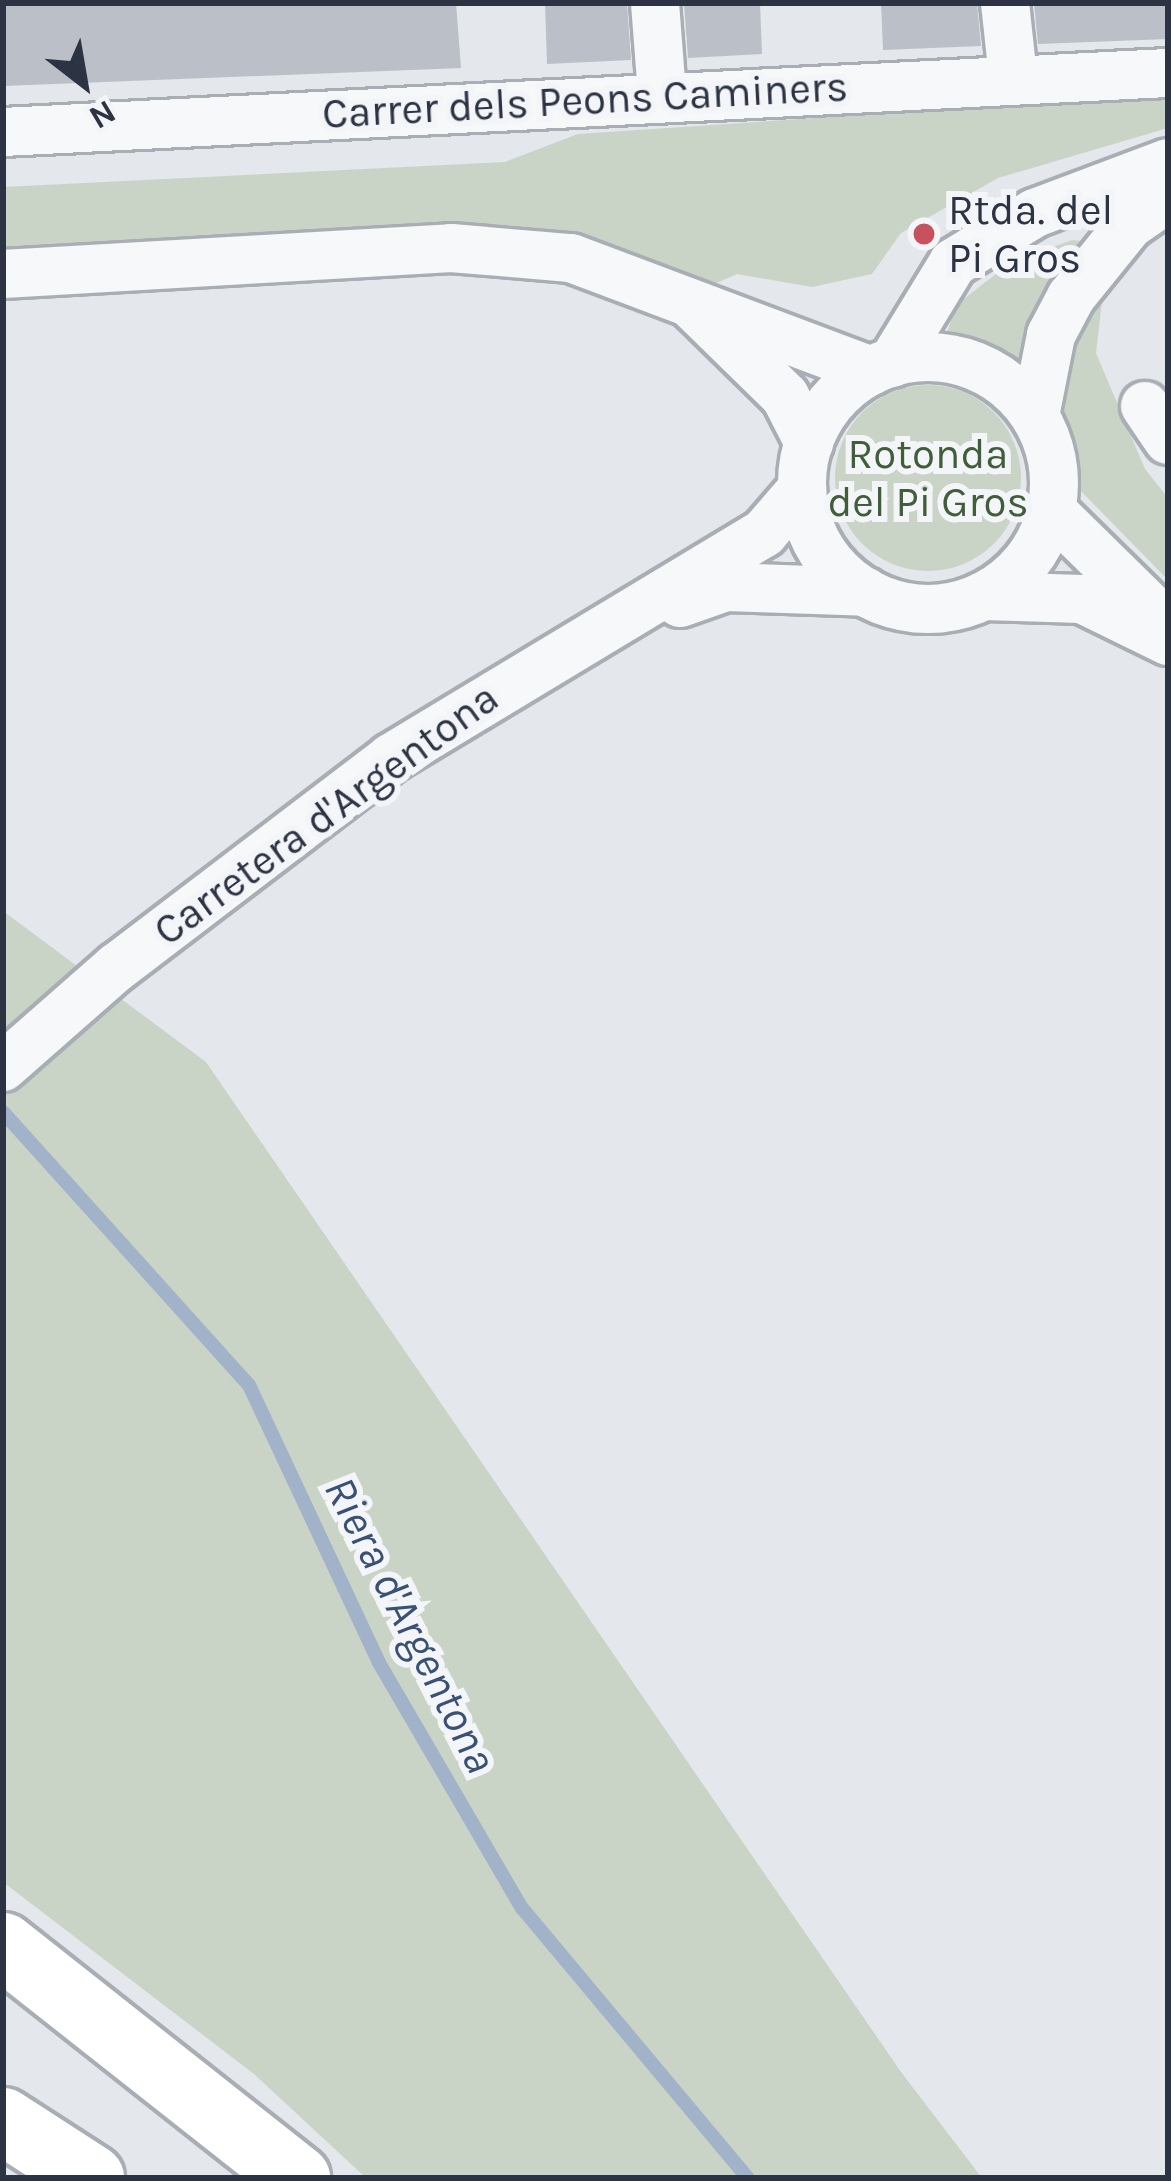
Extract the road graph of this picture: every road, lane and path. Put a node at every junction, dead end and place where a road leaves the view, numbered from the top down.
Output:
1 (655, 3) edge
2 (1005, 3) edge
3 (1168, 73) edge
4 (1012, 77) junction
5 (662, 95) junction
6 (3, 132) edge
7 (1168, 164) edge
8 (1168, 198) edge
9 (3, 274) edge
10 (694, 307) junction
11 (882, 367) junction
12 (1035, 416) junction
13 (806, 466) junction
14 (1051, 510) junction
15 (866, 592) junction
16 (985, 596) junction
17 (1168, 625) edge
18 (602, 632) junction
19 (1168, 640) edge
20 (3, 1067) edge
21 (3, 1946) edge
22 (3, 2121) edge
23 (91, 2178) edge
24 (297, 2178) edge

1 - 5 street
2 - 4 street
3 - 4 street, Carrer dels Peons Caminers
4 - 5 street, Carrer dels Peons Caminers
5 - 6 street, Carrer dels Peons Caminers
7 - 11 street
8 - 12 street
9 - 10 street
10 - 11 street
10 - 13 street
11 - 12 street
11 - 13 street
12 - 14 street
13 - 15 street
13 - 18 street
14 - 16 street
14 - 17 street
15 - 16 street
15 - 18 street
16 - 19 street
18 - 20 street, Carretera d'Argentona
21 - 24 highway
22 - 23 highway

